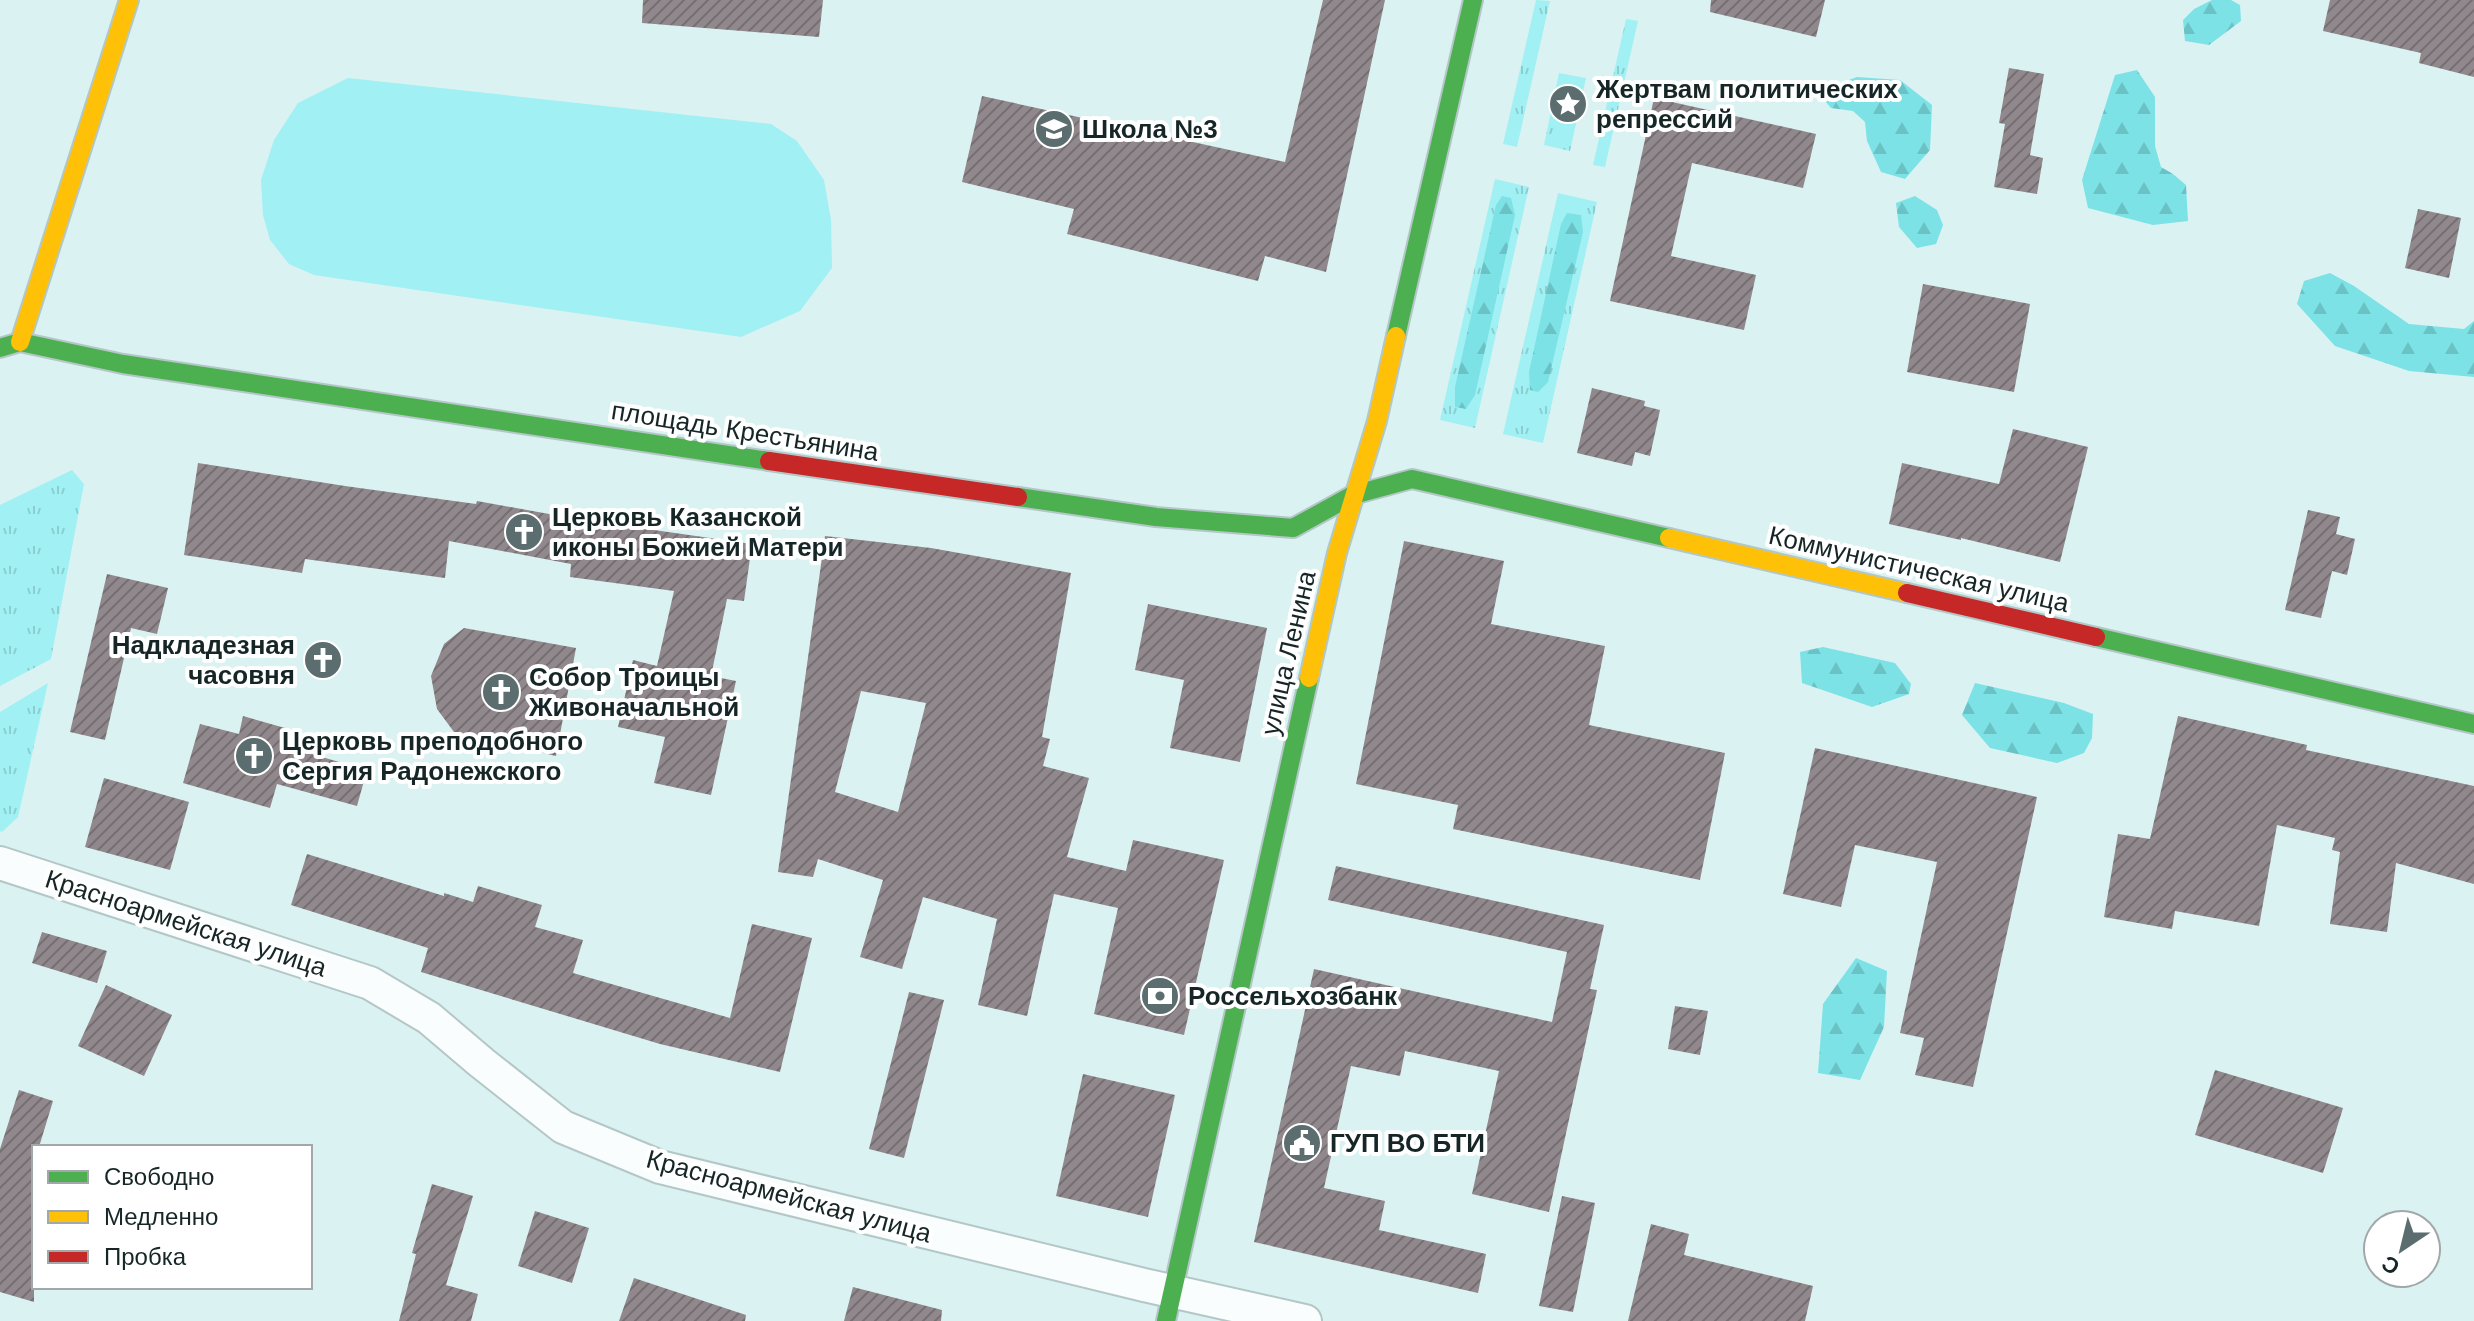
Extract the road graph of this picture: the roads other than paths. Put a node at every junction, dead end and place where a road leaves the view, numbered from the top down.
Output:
1 (129, 0) edge
2 (1473, 0) edge
3 (20, 342) junction
4 (0, 348) edge
5 (1353, 495) junction
6 (2474, 724) edge
7 (0, 863) edge
8 (1169, 1306) edge
9 (1305, 1321) edge

1 - 3 street
2 - 5 street, улица Ленина
3 - 4 street
3 - 5 street, площадь Крестьянина
5 - 6 street, Коммунистическая улица
5 - 8 street, улица Ленина
7 - 8 street, Красноармейская улица
8 - 9 street, Красноармейская улица

